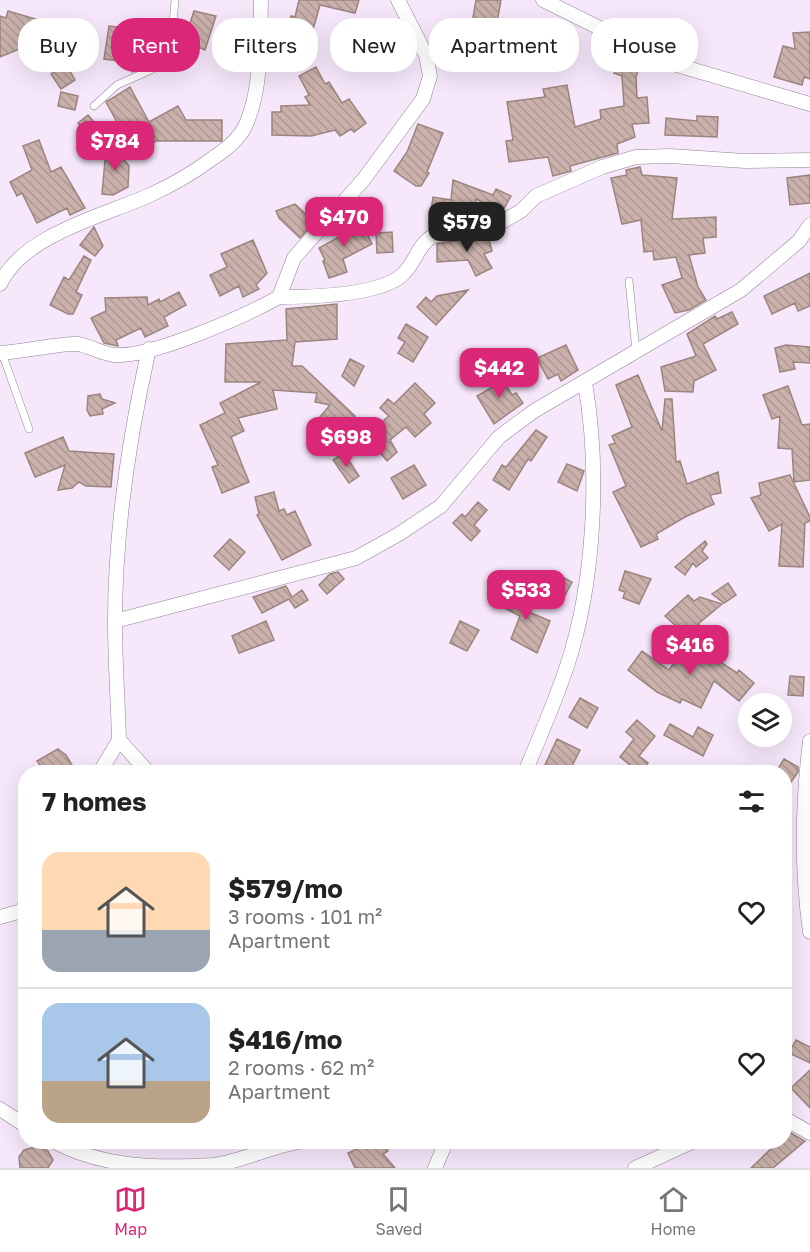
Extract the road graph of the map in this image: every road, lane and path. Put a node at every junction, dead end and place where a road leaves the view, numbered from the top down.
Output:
1 (176, 0) edge
2 (261, 0) edge
3 (398, 0) edge
4 (543, 0) edge
5 (810, 104) edge
6 (94, 106) dead end
7 (810, 160) edge
8 (810, 225) edge
9 (629, 281) dead end
10 (0, 284) edge
11 (279, 297) junction
12 (149, 349) junction
13 (636, 351) junction
14 (1, 353) edge
15 (585, 383) junction
16 (29, 429) dead end
17 (115, 621) junction
18 (119, 740) junction
19 (810, 741) edge
20 (104, 765) edge
21 (142, 765) edge
22 (528, 765) edge
23 (18, 911) edge
24 (0, 917) edge
25 (810, 932) edge
26 (0, 1109) edge
27 (18, 1121) edge
28 (792, 1123) edge
29 (810, 1133) edge
30 (68, 1149) edge
31 (260, 1149) edge
32 (443, 1149) edge
33 (677, 1149) edge
34 (435, 1168) edge
35 (635, 1168) edge

1 - 6 lane
2 - 10 street
3 - 11 street
4 - 5 street
7 - 11 street
8 - 13 street
9 - 13 lane
11 - 12 street
12 - 14 street
12 - 17 street
13 - 15 street
14 - 16 lane
15 - 17 street
15 - 22 street
17 - 18 street
18 - 20 street
18 - 21 street
19 - 25 street
23 - 24 street
26 - 27 street
28 - 29 street
30 - 31 street
32 - 34 street
33 - 35 street

